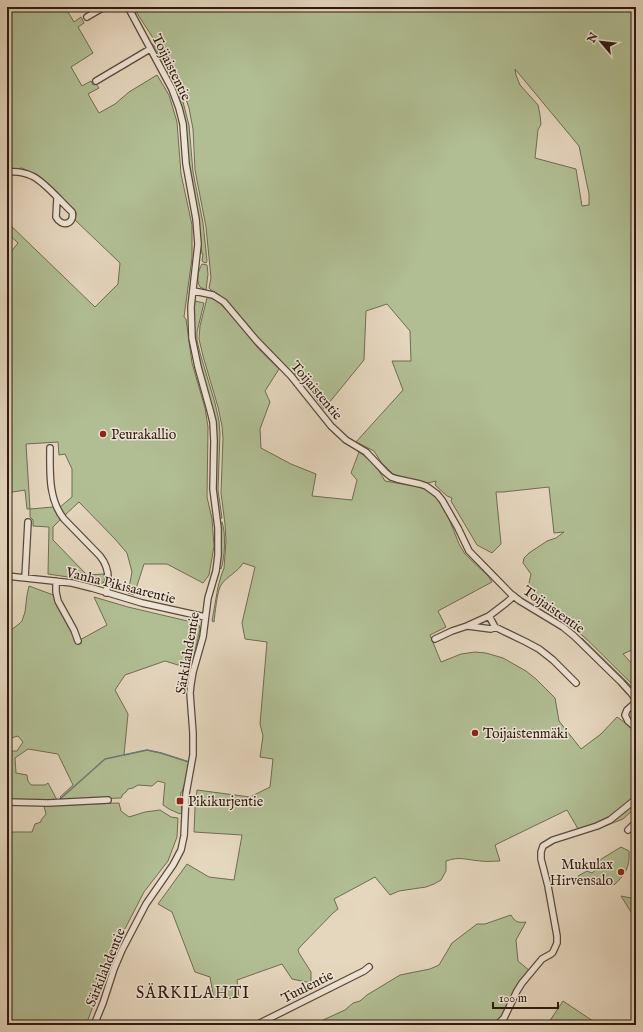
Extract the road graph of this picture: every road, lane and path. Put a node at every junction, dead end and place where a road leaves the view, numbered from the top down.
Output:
1 (104, 7) edge
2 (128, 7) edge
3 (88, 16) dead end
4 (150, 49) junction
5 (96, 81) dead end
6 (7, 172) edge
7 (57, 198) dead end
8 (194, 291) junction
9 (50, 448) dead end
10 (28, 522) dead end
11 (7, 576) edge
12 (25, 578) junction
13 (56, 581) junction
14 (106, 593) junction
15 (514, 596) junction
16 (489, 616) junction
17 (205, 617) junction
18 (467, 626) junction
19 (495, 627) junction
20 (435, 639) dead end
21 (78, 641) dead end
22 (576, 683) dead end
23 (636, 701) edge
24 (636, 728) edge
25 (636, 799) edge
26 (108, 800) dead end
27 (7, 802) edge
28 (636, 822) edge
29 (628, 830) dead end
30 (368, 967) dead end
31 (94, 1025) edge
32 (256, 1025) edge
33 (497, 1025) edge

1 - 3 street
2 - 4 street, Toijaistentie
4 - 5 street
4 - 8 street, Toijaistentie
6 - 7 street
8 - 15 street, Toijaistentie
8 - 17 street, Särkilahdentie
9 - 14 street
10 - 12 street
11 - 12 street, Vanha Pikisaarentie
12 - 13 street, Vanha Pikisaarentie
13 - 14 street, Vanha Pikisaarentie
13 - 21 street
14 - 17 street, Vanha Pikisaarentie
15 - 16 street
15 - 23 street, Toijaistentie
16 - 18 street
16 - 19 street
17 - 31 street, Särkilahdentie
18 - 19 street
18 - 20 street
19 - 22 street
23 - 24 street
25 - 33 street
26 - 27 street
28 - 29 street
30 - 32 street, Tuulentie

